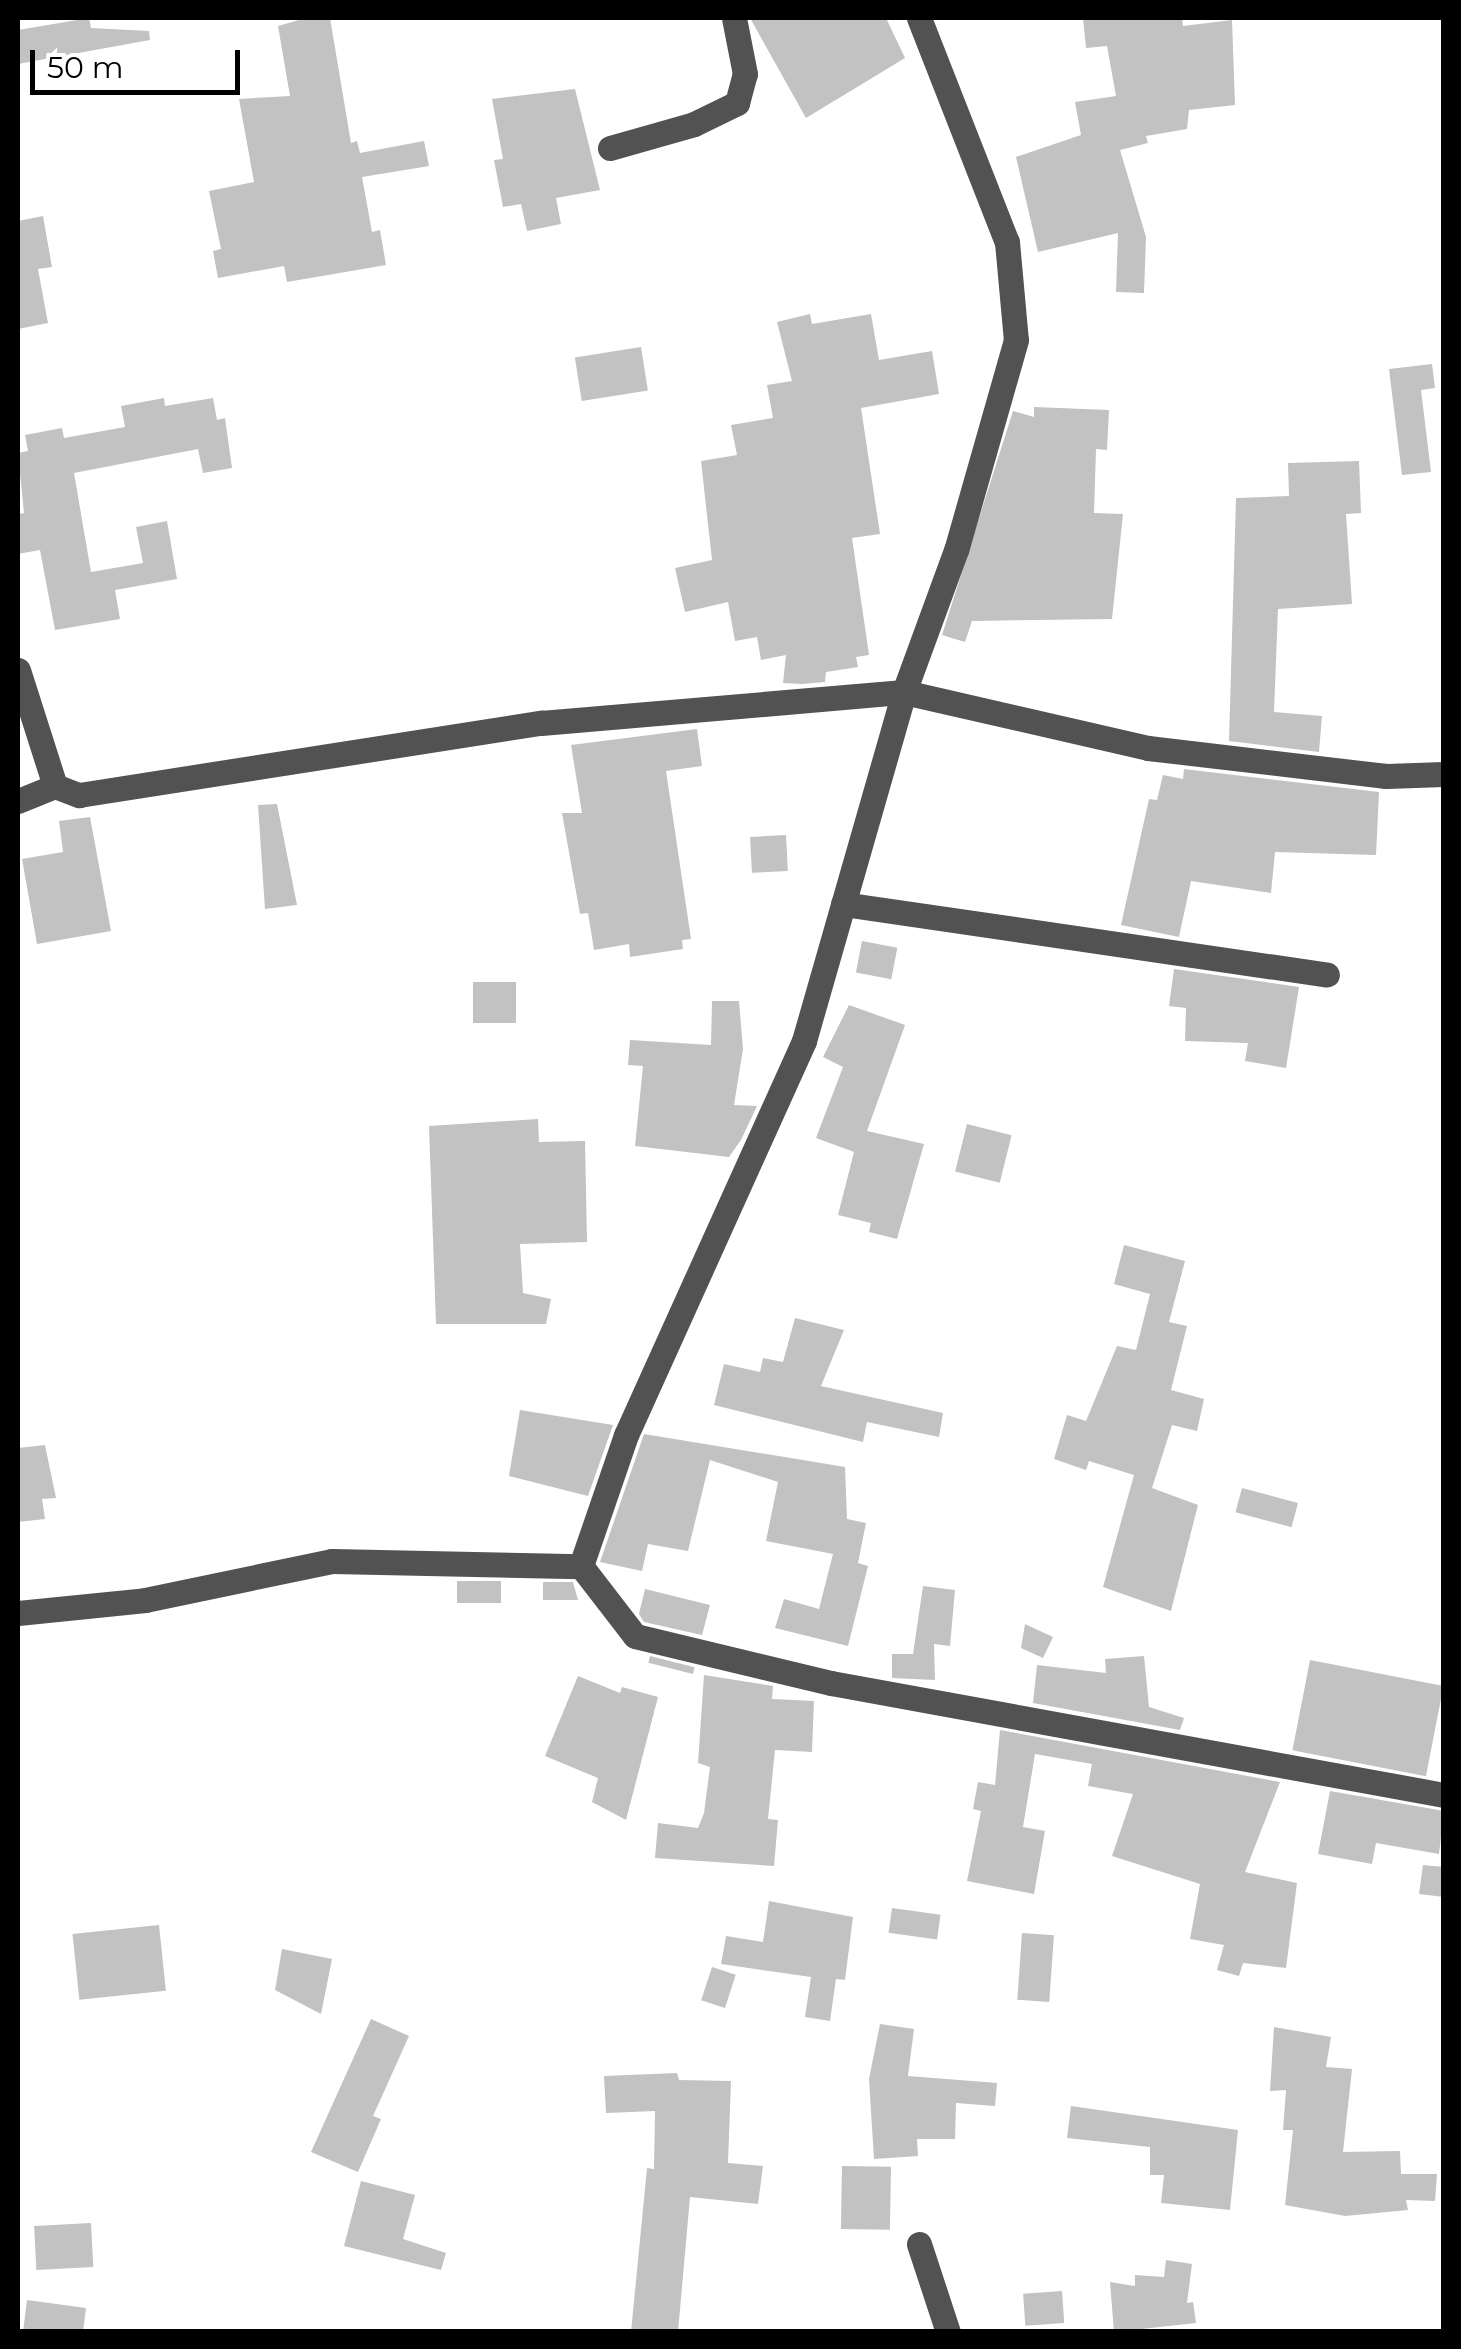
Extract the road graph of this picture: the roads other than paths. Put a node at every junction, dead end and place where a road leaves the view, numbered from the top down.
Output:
1 (734, 18) edge
2 (919, 18) edge
3 (610, 148) dead end
4 (18, 670) edge
5 (904, 692) junction
6 (1444, 774) edge
7 (56, 786) junction
8 (18, 802) edge
9 (844, 904) junction
10 (1327, 975) dead end
11 (581, 1566) junction
12 (18, 1613) edge
13 (1444, 1795) edge
14 (919, 2244) dead end
15 (948, 2332) edge

1 - 3 street
2 - 5 street
4 - 7 street
5 - 6 street
5 - 7 street
5 - 9 street
7 - 8 street
9 - 10 street
9 - 11 street
11 - 12 street
11 - 13 street
14 - 15 street

